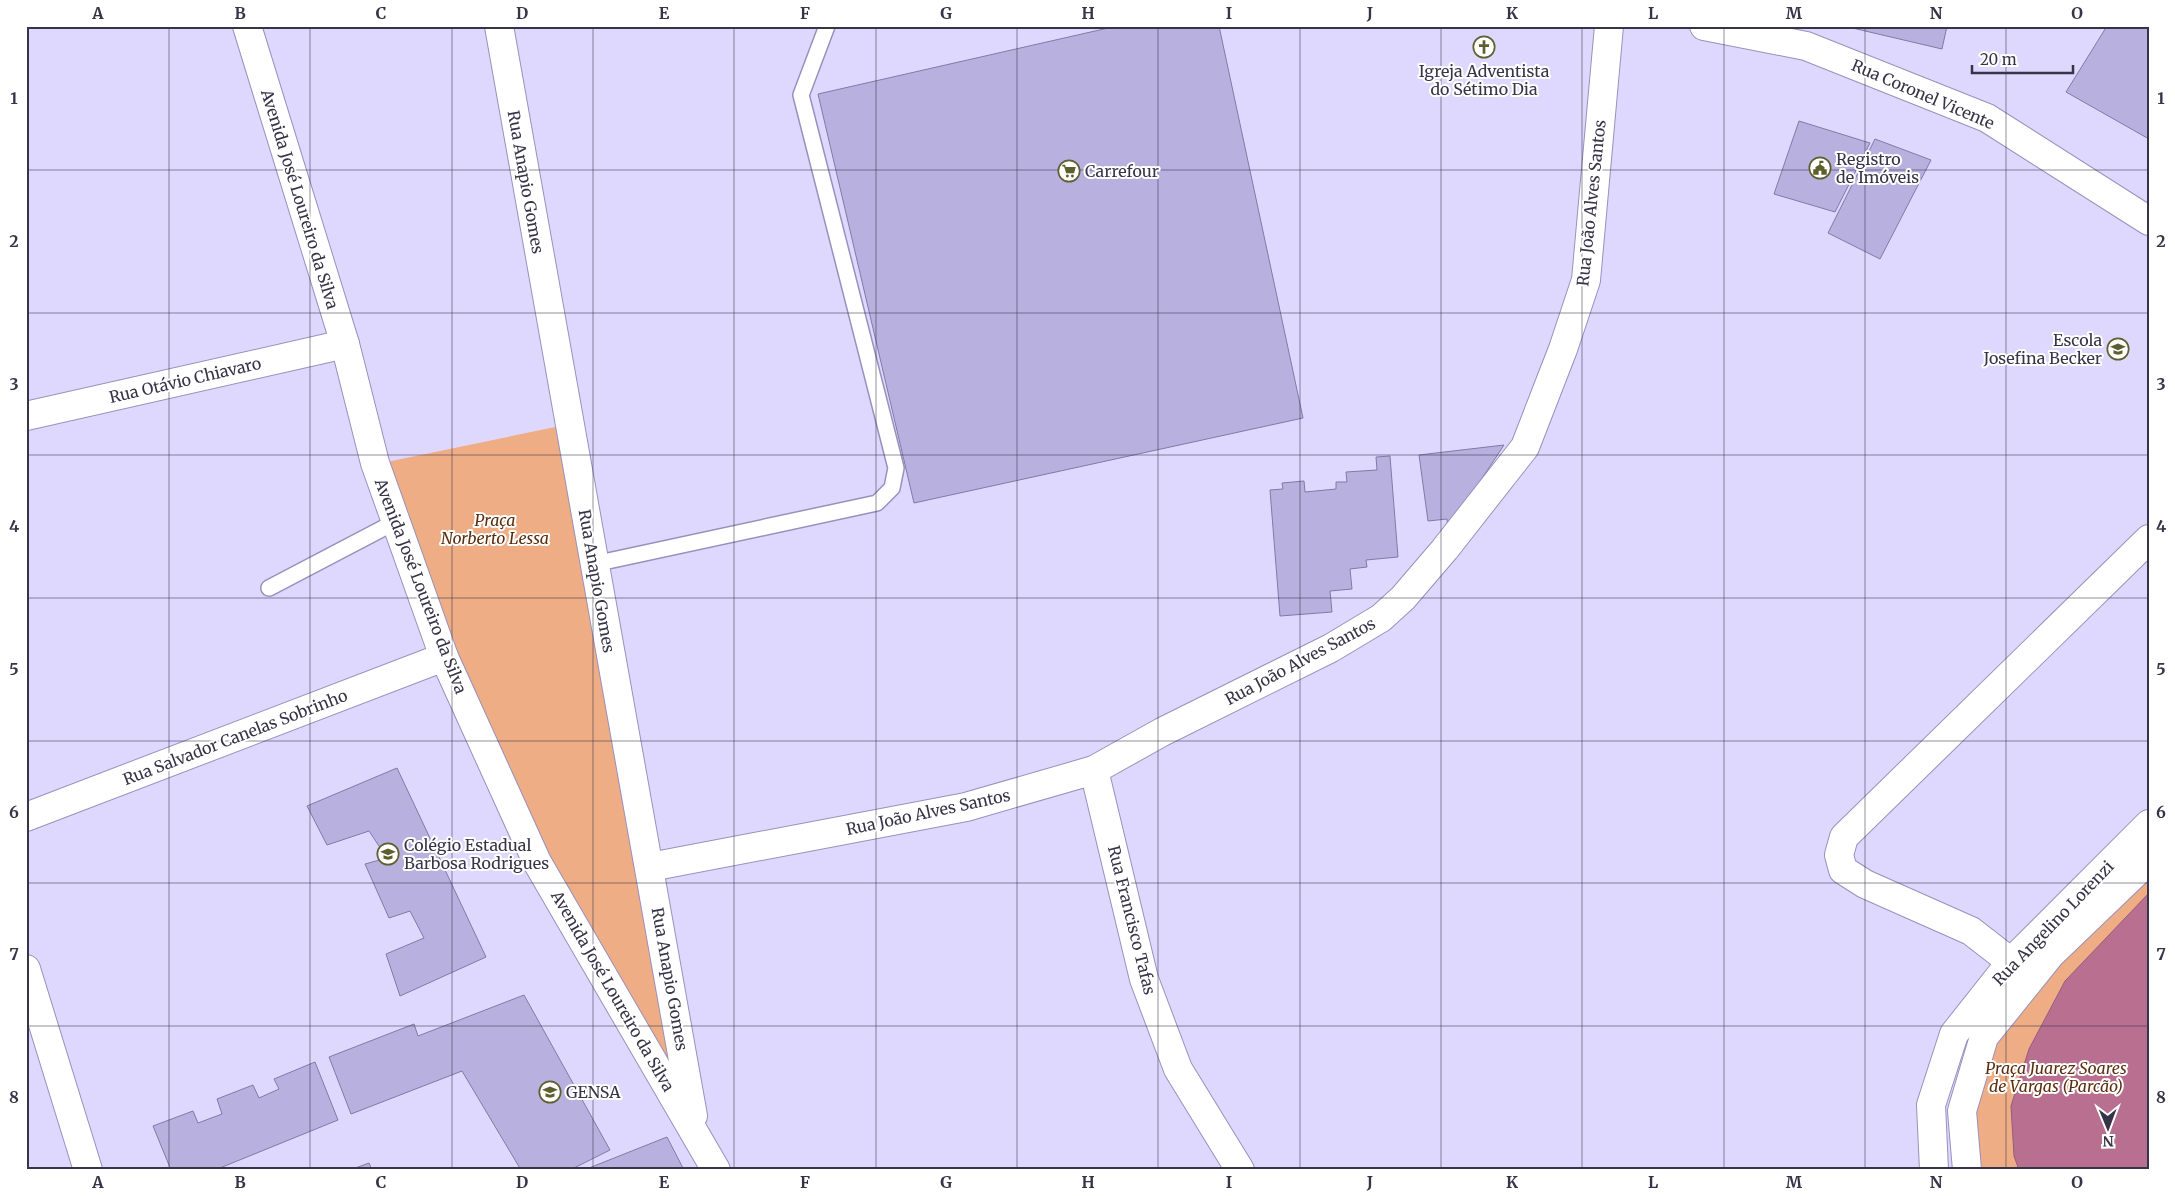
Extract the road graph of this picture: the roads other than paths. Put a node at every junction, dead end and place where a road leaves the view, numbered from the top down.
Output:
1 (246, 26) edge
2 (498, 26) edge
3 (827, 26) edge
4 (1609, 26) edge
5 (1704, 26) edge
6 (2149, 221) edge
7 (345, 344) junction
8 (26, 416) edge
9 (395, 522) junction
10 (2149, 538) edge
11 (594, 564) junction
12 (269, 588) dead end
13 (444, 657) junction
14 (1094, 770) junction
15 (26, 817) edge
16 (2149, 824) edge
17 (2149, 860) edge
18 (650, 867) junction
19 (2011, 962) junction
20 (26, 969) edge
21 (696, 1135) junction
22 (1967, 1166) edge
23 (88, 1170) edge
24 (716, 1170) edge
25 (1240, 1170) edge
26 (1934, 1170) edge

1 - 7 street, Avenida José Loureiro da Silva
2 - 11 street, Rua Anapio Gomes
3 - 11 lane
4 - 14 street, Rua João Alves Santos
5 - 6 street, Rua Coronel Vicente
7 - 8 street, Rua Otávio Chiavaro
7 - 9 street, Avenida José Loureiro da Silva
9 - 12 lane
9 - 13 street, Avenida José Loureiro da Silva
10 - 19 street
11 - 18 street, Rua Anapio Gomes
13 - 15 street, Rua Salvador Canelas Sobrinho
13 - 21 street, Avenida José Loureiro da Silva
14 - 18 street, Rua João Alves Santos
14 - 25 street, Rua Francisco Tafas
16 - 19 street, Rua Angelino Lorenzi
17 - 22 street
18 - 21 street, Rua Anapio Gomes
19 - 26 street, Rua Angelino Lorenzi
20 - 23 street
21 - 24 street, Avenida José Loureiro da Silva

